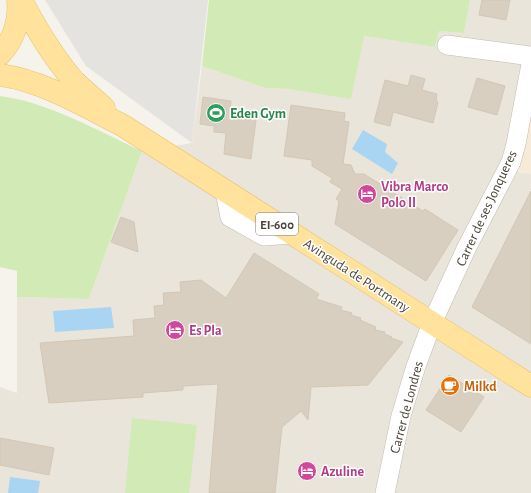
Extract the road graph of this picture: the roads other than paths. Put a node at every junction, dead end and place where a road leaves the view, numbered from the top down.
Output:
1 (20, 0) edge
2 (447, 45) dead end
3 (0, 54) edge
4 (531, 56) edge
5 (531, 64) edge
6 (0, 75) edge
7 (122, 125) junction
8 (432, 323) junction
9 (531, 386) edge
10 (385, 493) edge

1 - 3 main road, EI-600
1 - 7 main road, Avinguda de Portmany / EI-600
2 - 4 street
5 - 8 street, Carrer de ses Jonqueres
6 - 7 main road, Avinguda de Portmany / EI-600
7 - 8 main road, Avinguda de Portmany / EI-600
8 - 9 main road, Avinguda de Portmany / EI-600
8 - 10 street, Carrer de Londres

